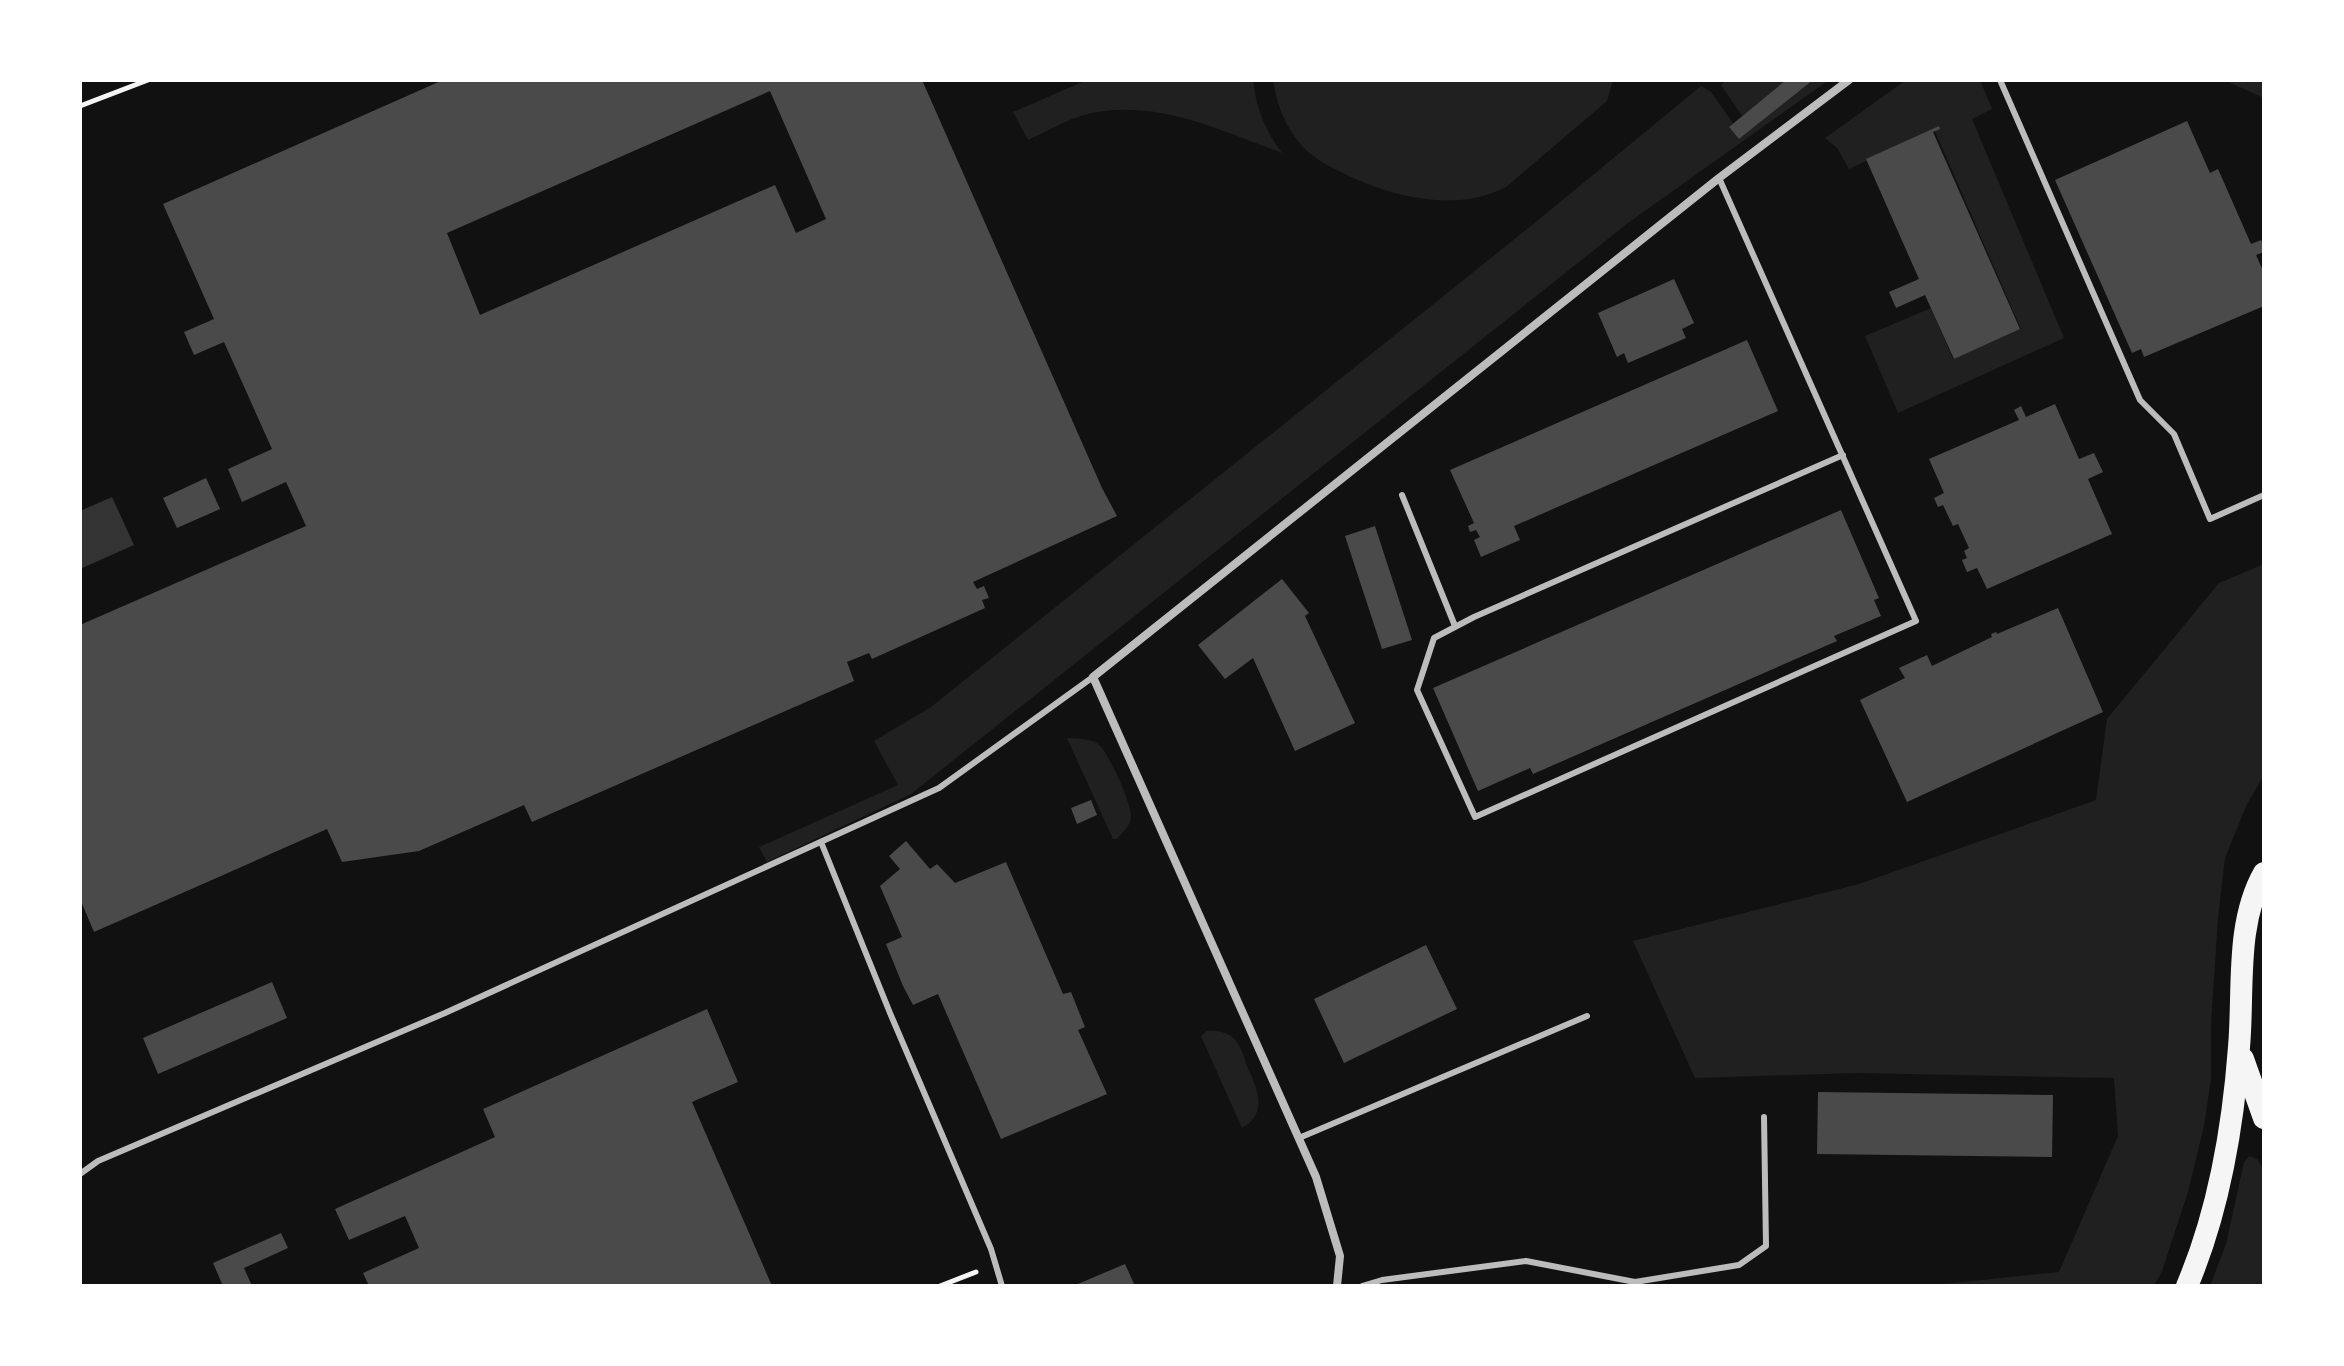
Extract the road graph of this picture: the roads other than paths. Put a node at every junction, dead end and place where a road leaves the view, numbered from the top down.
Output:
1 (1849, 80) edge
2 (2000, 80) edge
3 (1719, 178) junction
4 (1843, 455) junction
5 (1402, 495) dead end
6 (2264, 495) edge
7 (1455, 626) junction
8 (1093, 677) junction
9 (821, 842) junction
10 (2264, 873) edge
11 (1587, 1016) dead end
12 (2239, 1046) junction
13 (1764, 1117) dead end
14 (2264, 1118) edge
15 (1299, 1138) junction
16 (80, 1174) edge
17 (1002, 1286) edge
18 (1337, 1286) edge
19 (1362, 1286) edge
20 (2187, 1286) edge

1 - 3 street
2 - 6 lane
3 - 4 lane
3 - 8 street
4 - 7 lane
4 - 7 lane
5 - 7 lane
8 - 9 lane
8 - 15 street
9 - 16 lane
9 - 17 lane
10 - 12 highway
11 - 15 lane
12 - 14 highway
12 - 20 highway
13 - 19 lane
15 - 18 street

